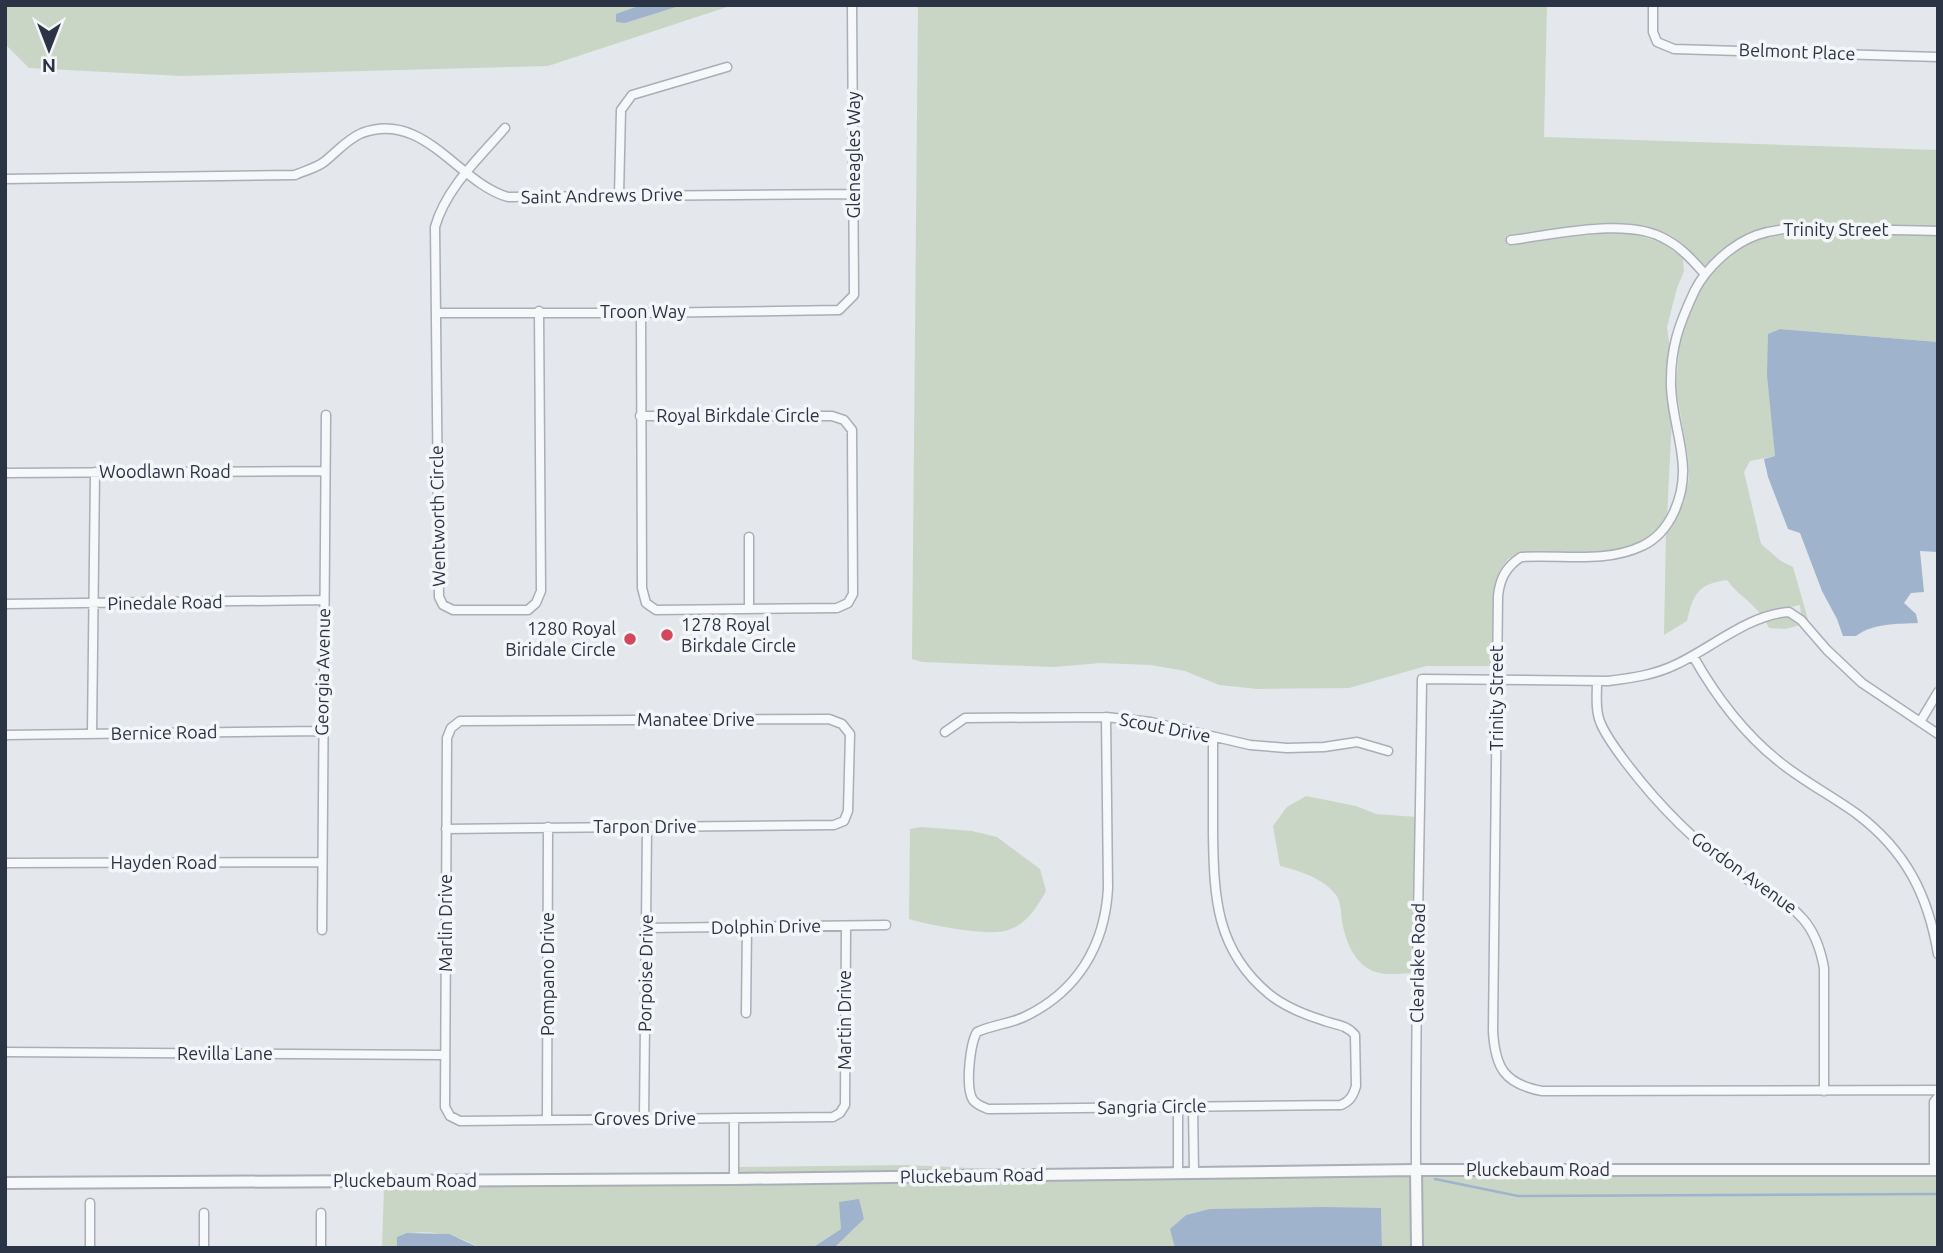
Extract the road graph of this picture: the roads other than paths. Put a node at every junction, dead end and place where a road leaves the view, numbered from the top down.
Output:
1 (852, 5) edge
2 (1653, 5) edge
3 (1938, 57) edge
4 (727, 67) dead end
5 (505, 128) dead end
6 (466, 171) junction
7 (5, 179) edge
8 (854, 194) junction
9 (619, 195) junction
10 (1938, 231) edge
11 (1511, 240) dead end
12 (1704, 273) junction
13 (848, 302) joint
14 (539, 311) junction
15 (436, 313) junction
16 (641, 313) junction
17 (326, 415) dead end
18 (640, 416) junction
19 (325, 471) junction
20 (95, 472) junction
21 (5, 473) edge
22 (749, 537) dead end
23 (324, 600) junction
24 (5, 604) edge
25 (92, 604) junction
26 (749, 608) junction
27 (1693, 656) junction
28 (1497, 680) junction
29 (1597, 681) junction
30 (1938, 692) edge
31 (1106, 717) junction
32 (1920, 722) junction
33 (452, 728) joint
34 (322, 731) junction
35 (945, 732) dead end
36 (92, 734) junction
37 (1938, 734) edge
38 (5, 735) edge
39 (1213, 738) junction
40 (1388, 751) dead end
41 (844, 821) joint
42 (548, 827) junction
43 (647, 828) junction
44 (446, 829) junction
45 (322, 862) junction
46 (5, 863) edge
47 (886, 925) dead end
48 (846, 926) junction
49 (747, 927) junction
50 (646, 928) junction
51 (322, 930) dead end
52 (1938, 954) edge
53 (746, 1013) dead end
54 (5, 1052) edge
55 (445, 1055) junction
56 (1938, 1090) edge
57 (1824, 1091) junction
58 (1938, 1097) edge
59 (1178, 1107) junction
60 (1193, 1107) junction
61 (840, 1113) joint
62 (450, 1116) joint
63 (734, 1118) junction
64 (644, 1119) junction
65 (547, 1120) junction
66 (1416, 1170) junction
67 (1936, 1170) edge
68 (1178, 1173) junction
69 (1194, 1173) junction
70 (734, 1179) junction
71 (5, 1183) edge
72 (90, 1203) dead end
73 (204, 1213) dead end
74 (321, 1213) dead end
75 (90, 1248) edge
76 (204, 1248) edge
77 (321, 1248) edge
78 (1417, 1248) edge

1 - 8 street, Gleneagles Way
2 - 3 street, Belmont Place
4 - 9 street
5 - 6 street, Wentworth Circle
6 - 7 street, Saint Andrews Drive
6 - 9 street, Saint Andrews Drive
6 - 15 street, Wentworth Circle
8 - 9 street, Saint Andrews Drive
8 - 13 street, Gleneagles Way
10 - 12 street, Trinity Street
11 - 12 street
12 - 28 street, Trinity Street
13 - 16 street, Troon Way
14 - 15 street, Troon Way
14 - 15 street, Wentworth Circle
14 - 16 street, Troon Way
16 - 18 street, Royal Birkdale Circle
17 - 19 street, Georgia Avenue
18 - 26 street, Royal Birkdale Circle
18 - 26 street, Royal Birkdale Circle
19 - 20 street, Woodlawn Road
19 - 23 street, Georgia Avenue
20 - 21 street, Woodlawn Road
20 - 25 street
22 - 26 street
23 - 25 street, Pinedale Road
23 - 34 street, Georgia Avenue
24 - 25 street, Pinedale Road
25 - 36 street
27 - 29 street
27 - 32 street
27 - 52 street
28 - 29 street
28 - 57 street, Trinity Street
28 - 66 street, Clearlake Road
29 - 57 street, Gordon Avenue
30 - 32 street
31 - 35 street, Scout Drive
31 - 39 street, Scout Drive
31 - 59 street, Sangria Circle
32 - 37 street
33 - 41 street, Manatee Drive
33 - 44 street, Marlin Drive
34 - 36 street, Bernice Road
34 - 45 street, Georgia Avenue
36 - 38 street, Bernice Road
39 - 40 street, Scout Drive
39 - 60 street, Sangria Circle
41 - 43 street, Tarpon Drive
42 - 43 street, Tarpon Drive
42 - 44 street, Tarpon Drive
42 - 65 street, Pompano Drive
43 - 50 street, Porpoise Drive
44 - 55 street, Marlin Drive
45 - 46 street, Hayden Road
45 - 51 street, Georgia Avenue
47 - 48 street, Dolphin Drive
48 - 49 street, Dolphin Drive
48 - 61 street, Martin Drive
49 - 50 street, Dolphin Drive
49 - 53 street
50 - 64 street, Porpoise Drive
54 - 55 street, Revilla Lane
55 - 62 street, Marlin Drive
56 - 57 street, Trinity Street
58 - 67 street
59 - 60 street, Sangria Circle
59 - 68 street
60 - 69 street
61 - 63 street, Groves Drive
62 - 65 street, Groves Drive
63 - 64 street, Groves Drive
63 - 70 street
64 - 65 street, Groves Drive
66 - 67 street, Pluckebaum Road
66 - 69 street, Pluckebaum Road
66 - 78 street, Clearlake Road
68 - 69 street, Pluckebaum Road
68 - 70 street, Pluckebaum Road
70 - 71 street, Pluckebaum Road
72 - 75 street
73 - 76 street
74 - 77 street

